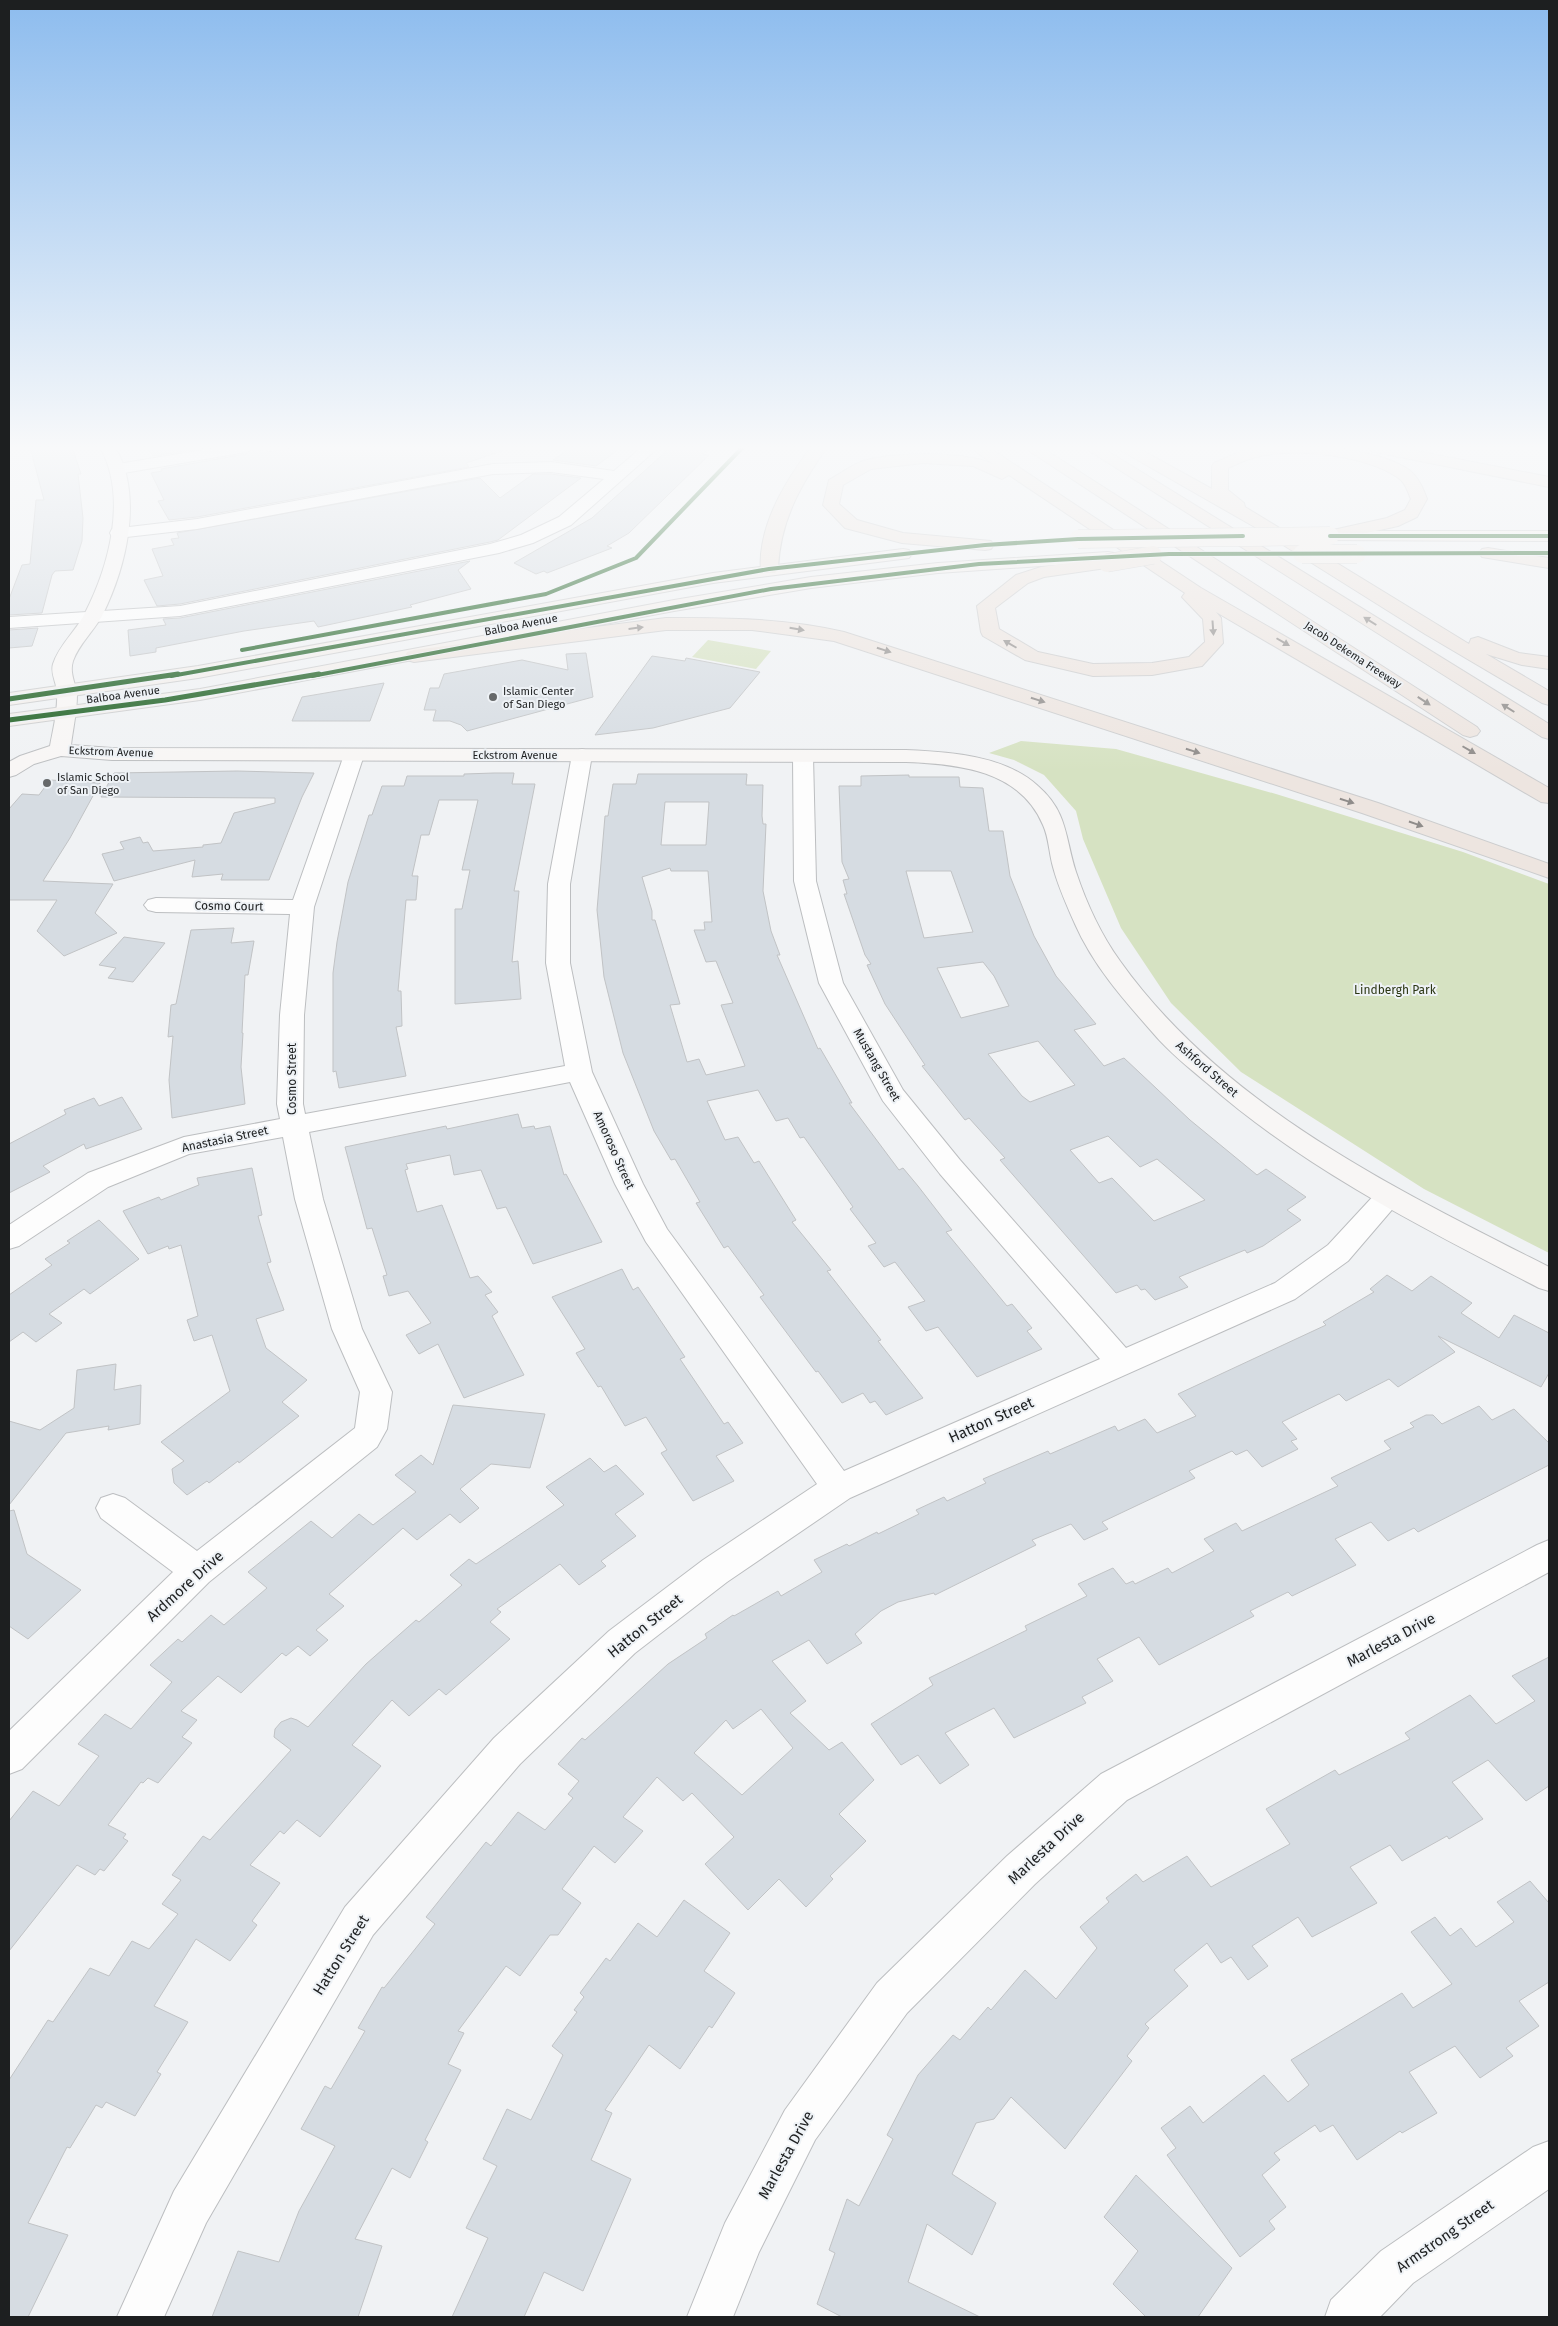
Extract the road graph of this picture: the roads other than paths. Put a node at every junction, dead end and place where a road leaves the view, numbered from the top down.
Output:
1 (113, 556) edge
2 (460, 556) edge
3 (771, 556) edge
4 (890, 556) edge
5 (1147, 556) edge
6 (1199, 556) edge
7 (1265, 556) edge
8 (1313, 556) edge
9 (1313, 556) edge
10 (1504, 556) edge
11 (1107, 560) junction
12 (1156, 561) junction
13 (1549, 563) edge
14 (769, 569) junction
15 (1377, 595) junction
16 (93, 616) junction
17 (9, 623) edge
18 (414, 656) junction
19 (1549, 663) edge
20 (67, 692) junction
21 (9, 699) edge
22 (1549, 699) edge
23 (64, 714) junction
24 (9, 720) edge
25 (1549, 733) edge
26 (60, 750) junction
27 (354, 755) junction
28 (582, 755) junction
29 (803, 756) junction
30 (971, 762) joint
31 (9, 771) edge
32 (1549, 782) edge
33 (1549, 797) edge
34 (1549, 871) edge
35 (156, 904) dead end
36 (302, 907) junction
37 (579, 1072) junction
38 (293, 1124) junction
39 (1388, 1198) junction
40 (9, 1239) edge
41 (1549, 1280) edge
42 (1120, 1362) junction
43 (371, 1429) joint
44 (838, 1488) junction
45 (113, 1508) dead end
46 (1549, 1555) edge
47 (197, 1571) junction
48 (9, 1756) edge
49 (1549, 2163) edge
50 (140, 2317) edge
51 (710, 2317) edge
52 (1348, 2317) edge

1 - 16 street
2 - 16 street
3 - 14 highway
4 - 14 main road, Balboa Avenue
5 - 12 highway
6 -> 32 highway, Jacob Dekema Freeway
25 -> 7 highway
8 - 15 highway
9 - 12 main road, bridge
10 - 13 highway
11 - 12 highway, bridge
12 -> 11 highway
11 - 18 main road, Balboa Avenue
12 -> 33 highway
14 - 20 main road, Balboa Avenue
15 - 19 highway
15 - 22 highway
16 - 17 street
16 - 20 street
18 - 23 main road, Balboa Avenue
18 -> 34 highway
20 - 21 main road, Balboa Avenue
20 - 23 street
23 - 24 main road, Balboa Avenue
23 - 26 street
26 - 27 street, Eckstrom Avenue
26 - 31 street
27 - 28 street, Eckstrom Avenue
27 - 36 street, Cosmo Street
28 - 29 street, Eckstrom Avenue
28 - 37 street, Amoroso Street
29 - 30 street, Eckstrom Avenue
29 - 42 street, Mustang Street
30 - 39 street, Ashford Street
35 - 36 street, Cosmo Court
36 - 38 street, Cosmo Street
37 - 38 street, Anastasia Street
37 - 44 street, Amoroso Street
38 - 40 street, Anastasia Street
38 - 43 street, Cosmo Street
39 - 41 street, Ashford Street
39 - 42 street, Hatton Street
42 - 44 street, Hatton Street
43 - 47 street, Ardmore Drive
44 - 50 street, Hatton Street
45 - 47 street
46 - 51 street, Marlesta Drive
47 - 48 street, Ardmore Drive
49 - 52 street, Armstrong Street

